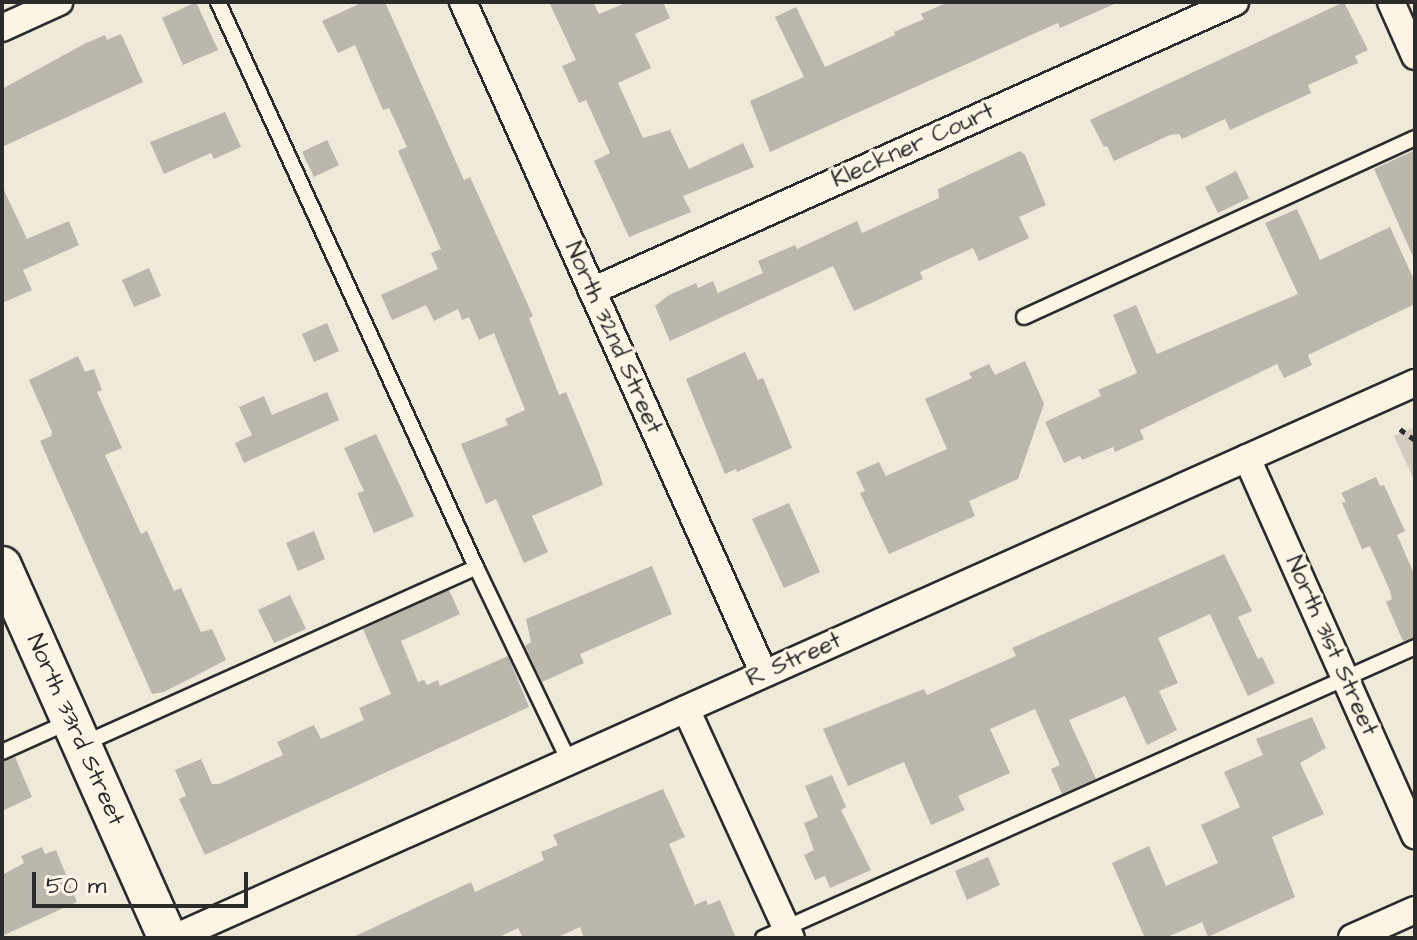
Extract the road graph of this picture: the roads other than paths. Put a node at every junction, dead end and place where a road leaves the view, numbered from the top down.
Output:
1 (59, 2) edge
2 (218, 2) edge
3 (463, 2) edge
4 (1235, 2) edge
5 (1391, 2) edge
6 (2, 28) edge
7 (1415, 56) edge
8 (1415, 138) edge
9 (592, 291) junction
10 (1024, 317) dead end
11 (1415, 383) edge
12 (1247, 458) junction
13 (2, 566) edge
14 (476, 567) junction
15 (1415, 647) edge
16 (764, 674) junction
17 (1345, 677) junction
18 (686, 709) junction
19 (77, 733) junction
20 (2, 752) edge
21 (569, 761) junction
22 (1415, 835) edge
23 (1415, 910) edge
24 (780, 935) edge
25 (171, 938) edge
26 (1352, 938) edge

1 - 6 street
2 - 14 lane
3 - 9 street, North 32nd Street
4 - 9 street, Kleckner Court
5 - 7 street
8 - 10 lane
9 - 16 street, North 32nd Street
11 - 12 street, R Street
12 - 16 street, R Street
12 - 17 street, North 31st Street
13 - 19 main road, North 33rd Street
14 - 19 lane
14 - 21 lane
15 - 17 lane
16 - 18 street, R Street
17 - 22 street, North 31st Street
17 - 24 lane
18 - 21 street, R Street
18 - 24 street
19 - 20 lane
19 - 25 main road, North 33rd Street
21 - 25 street, R Street
23 - 26 street

